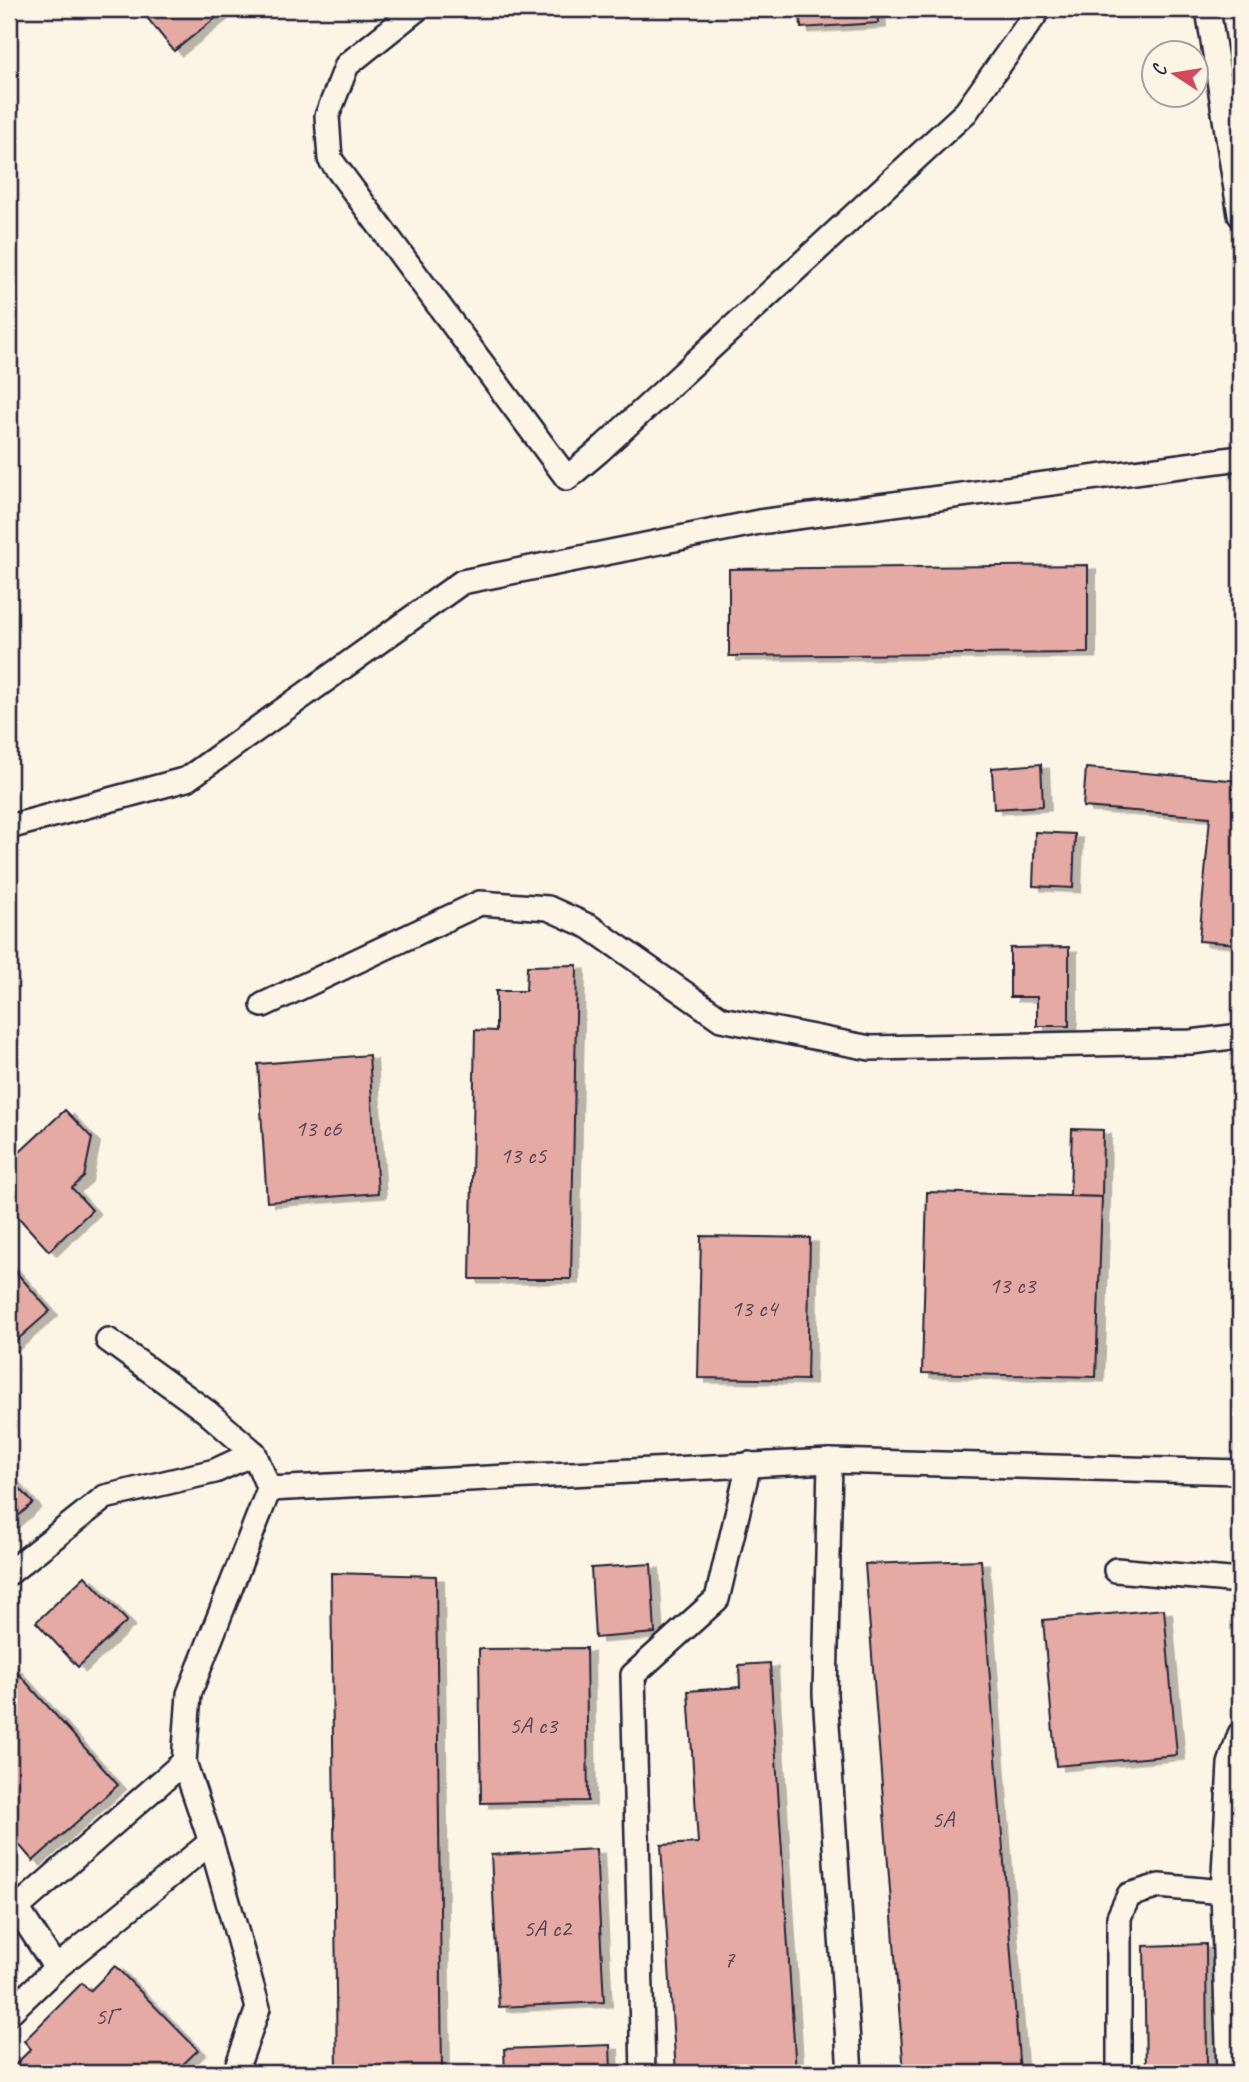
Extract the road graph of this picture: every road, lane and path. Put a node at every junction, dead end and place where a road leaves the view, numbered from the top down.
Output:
1 (418, 9) edge
2 (1040, 9) edge
3 (1208, 9) edge
4 (1240, 215) edge
5 (1240, 458) edge
6 (9, 827) edge
7 (263, 1005) dead end
8 (1240, 1036) edge
9 (108, 1339) dead end
10 (254, 1453) junction
11 (830, 1461) junction
12 (749, 1464) junction
13 (1240, 1472) edge
14 (269, 1489) junction
15 (1116, 1570) dead end
16 (9, 1573) edge
17 (1240, 1581) edge
18 (1240, 1734) edge
19 (184, 1762) junction
20 (211, 1842) junction
21 (1223, 1892) junction
22 (13, 1904) edge
23 (56, 1968) junction
24 (9, 2013) edge
25 (235, 2073) edge
26 (643, 2073) edge
27 (850, 2073) edge
28 (1119, 2073) edge
29 (1228, 2073) edge

1 - 2 lane
3 - 4 lane
5 - 6 lane
7 - 8 lane
9 - 10 lane
10 - 14 lane
10 - 16 lane
11 - 12 lane
11 - 13 lane
11 - 27 lane
12 - 14 lane
12 - 26 lane
14 - 19 lane
15 - 17 lane
18 - 21 lane
19 - 20 lane
19 - 22 lane
20 - 23 lane
20 - 25 lane
21 - 28 lane
21 - 29 lane
22 - 23 lane
23 - 24 lane

